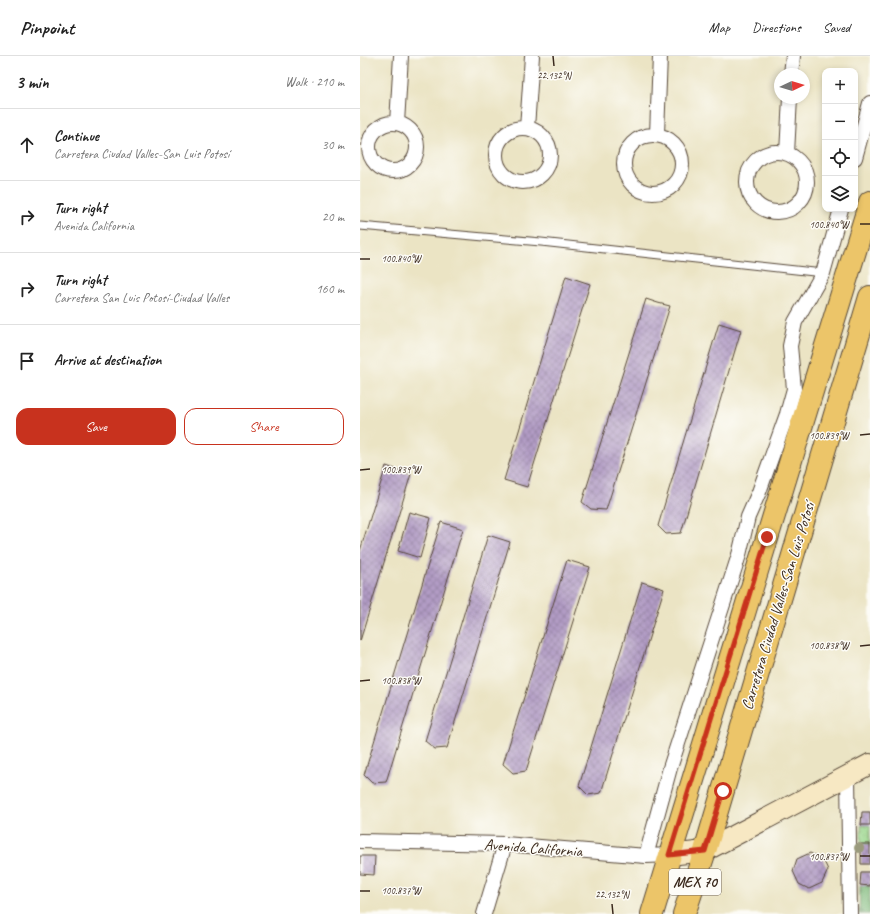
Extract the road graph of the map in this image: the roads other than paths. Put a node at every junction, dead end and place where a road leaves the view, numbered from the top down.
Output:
1 (401, 56) edge
2 (532, 56) edge
3 (660, 56) edge
4 (793, 56) edge
5 (792, 68) edge
6 (870, 103) edge
7 (790, 104) edge
8 (397, 123) dead end
9 (527, 128) dead end
10 (657, 134) junction
11 (858, 147) edge
12 (787, 153) junction
13 (870, 202) edge
14 (840, 212) edge
15 (360, 226) edge
16 (823, 273) junction
17 (846, 280) junction
18 (870, 297) edge
19 (870, 764) edge
20 (848, 776) junction
21 (360, 841) edge
22 (505, 844) junction
23 (705, 851) junction
24 (669, 855) junction
25 (646, 856) junction
26 (484, 914) edge
27 (652, 914) edge
28 (684, 914) edge
29 (850, 914) edge

1 - 8 street
2 - 9 street
3 - 10 street
4 - 5 street
6 - 11 street
7 - 12 street
10 - 10 street
12 - 12 street
13 - 17 main road, MEX 70
14 - 16 street
15 - 16 lane
16 - 17 street
16 - 25 street
17 - 24 main road, MEX 70
18 - 23 main road, Carretera Ciudad Valles-San Luis Potosí / MEX 70
19 - 20 street
20 - 23 street
20 - 29 street
21 - 22 street, Avenida California
22 - 25 street, Avenida California
22 - 26 street
23 - 24 street, Avenida California
23 - 28 main road, Carretera Ciudad Valles-San Luis Potosí / MEX 70
24 - 25 street, Avenida California
24 - 27 main road, MEX 70

